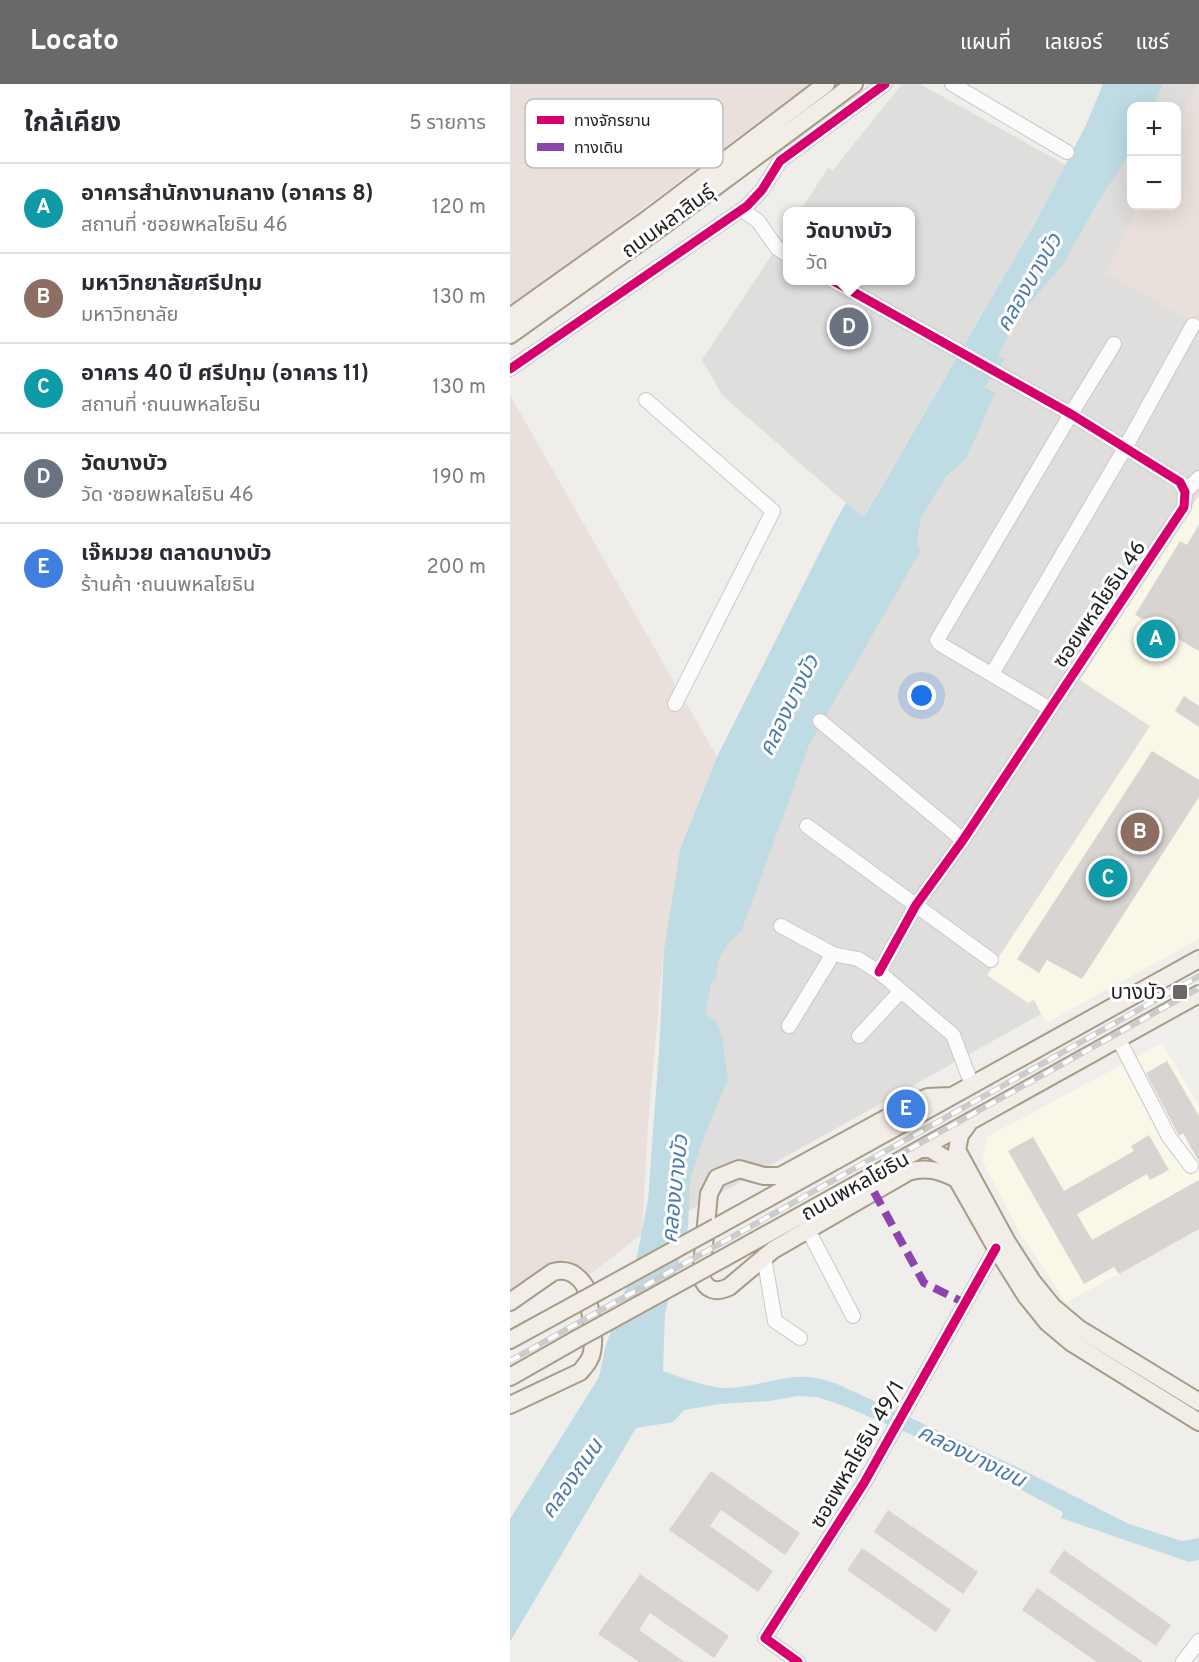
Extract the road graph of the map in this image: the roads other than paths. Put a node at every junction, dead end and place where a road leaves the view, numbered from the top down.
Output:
1 (826, 84) edge
2 (854, 84) edge
3 (885, 84) edge
4 (952, 84) edge
5 (1067, 152) dead end
6 (723, 162) edge
7 (715, 168) edge
8 (742, 210) junction
9 (783, 252) edge
10 (841, 285) edge
11 (510, 317) edge
12 (1193, 325) dead end
13 (510, 335) edge
14 (1114, 344) dead end
15 (510, 369) edge
16 (646, 400) dead end
17 (1071, 414) junction
18 (1125, 448) junction
19 (1199, 478) edge
20 (1185, 492) junction
21 (992, 674) junction
22 (675, 704) dead end
23 (1050, 709) junction
24 (820, 721) dead end
25 (807, 826) dead end
26 (963, 840) junction
27 (916, 905) junction
28 (781, 926) dead end
29 (832, 954) junction
30 (1199, 959) edge
31 (991, 960) dead end
32 (879, 972) junction
33 (901, 991) junction
34 (1199, 994) edge
35 (789, 1026) dead end
36 (860, 1036) dead end
37 (1119, 1040) junction
38 (972, 1085) junction
39 (951, 1096) junction
40 (969, 1123) junction
41 (922, 1149) junction
42 (1191, 1166) dead end
43 (957, 1179) junction
44 (808, 1230) junction
45 (1002, 1245) junction
46 (764, 1257) junction
47 (1014, 1264) junction
48 (510, 1302) edge
49 (853, 1316) dead end
50 (800, 1338) dead end
51 (510, 1340) edge
52 (510, 1377) edge
53 (1199, 1402) edge
54 (510, 1405) edge
55 (1199, 1422) edge
56 (1199, 1641) edge
57 (798, 1662) edge
58 (1183, 1662) edge

1 - 6 main road, ถนนผลาสินธุ์
2 - 13 main road, ถนนผลาสินธุ์
3 - 8 street
4 - 5 street
7 - 11 main road, ถนนผลาสินธุ์
8 - 9 street
8 - 15 street
10 - 17 street
12 - 18 street
14 - 17 street
16 - 22 street
17 - 18 street
17 - 21 street
18 - 20 street
18 - 21 street
19 - 20 street
20 - 23 street, ซอยพหลโยธิน 46
21 - 23 street
23 - 26 street, ซอยพหลโยธิน 46
24 - 26 street
25 - 27 street
26 - 27 street, ซอยพหลโยธิน 46
27 - 31 street
27 - 32 street, ซอยพหลโยธิน 46
28 - 29 street
29 - 32 street
29 - 35 street
30 - 38 main road, ถนนพหลโยธิน
32 - 33 street
33 - 36 street
33 - 38 street
34 - 37 main road, ถนนพหลโยธิน
37 - 40 main road, ถนนพหลโยธิน
37 - 42 street
38 - 39 main road, ถนนพหลโยธิน
39 - 46 main road
39 - 51 main road, ถนนพหลโยธิน, bridge
40 - 41 main road, ถนนพหลโยธิน
40 - 45 main road
41 - 43 main road
41 - 52 main road, ถนนพหลโยธิน, bridge
43 - 44 main road
43 - 45 main road
44 - 46 main road
44 - 49 street
45 - 47 main road
45 - 57 street, ซอยพหลโยธิน 49/1
46 - 50 street
47 - 53 main road
47 - 55 main road
48 - 54 main road
56 - 58 street

